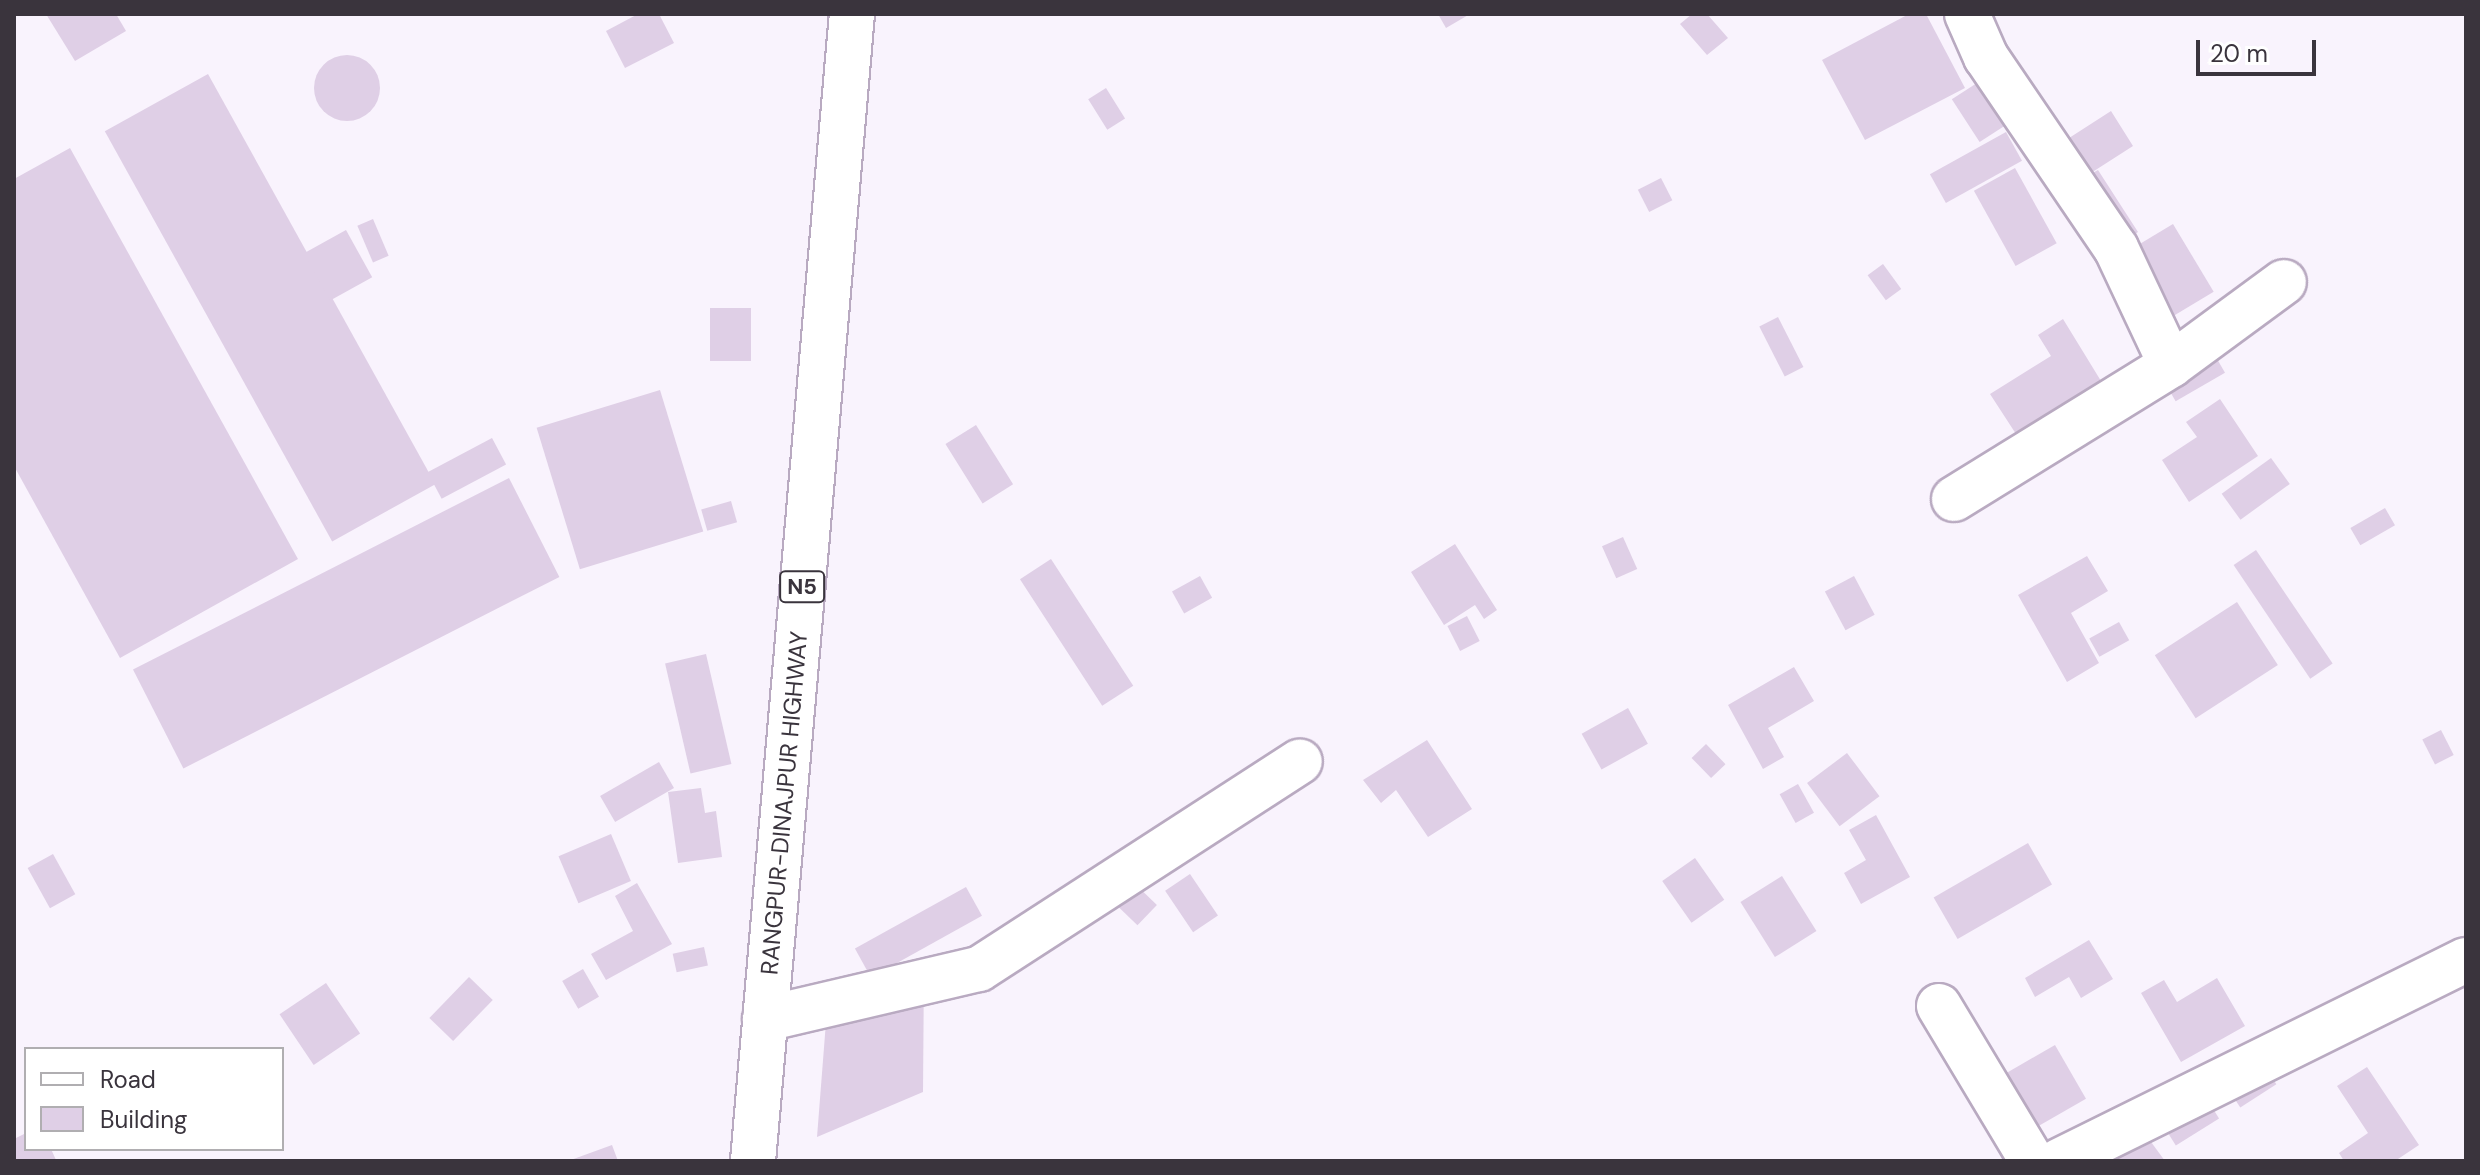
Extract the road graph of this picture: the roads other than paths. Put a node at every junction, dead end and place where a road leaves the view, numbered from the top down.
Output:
1 (852, 14) edge
2 (1967, 14) edge
3 (2284, 282) dead end
4 (2171, 365) junction
5 (1954, 499) dead end
6 (1300, 761) dead end
7 (2466, 960) edge
8 (1939, 1006) dead end
9 (765, 1019) junction
10 (753, 1161) edge
11 (2032, 1161) edge
12 (2059, 1161) edge

1 - 9 main road, RANGPUR-DINAJPUR HIGHWAY / N5
2 - 4 main road
3 - 4 main road
4 - 5 main road
6 - 9 main road
7 - 12 main road
8 - 11 main road
9 - 10 main road, RANGPUR-DINAJPUR HIGHWAY / N5

